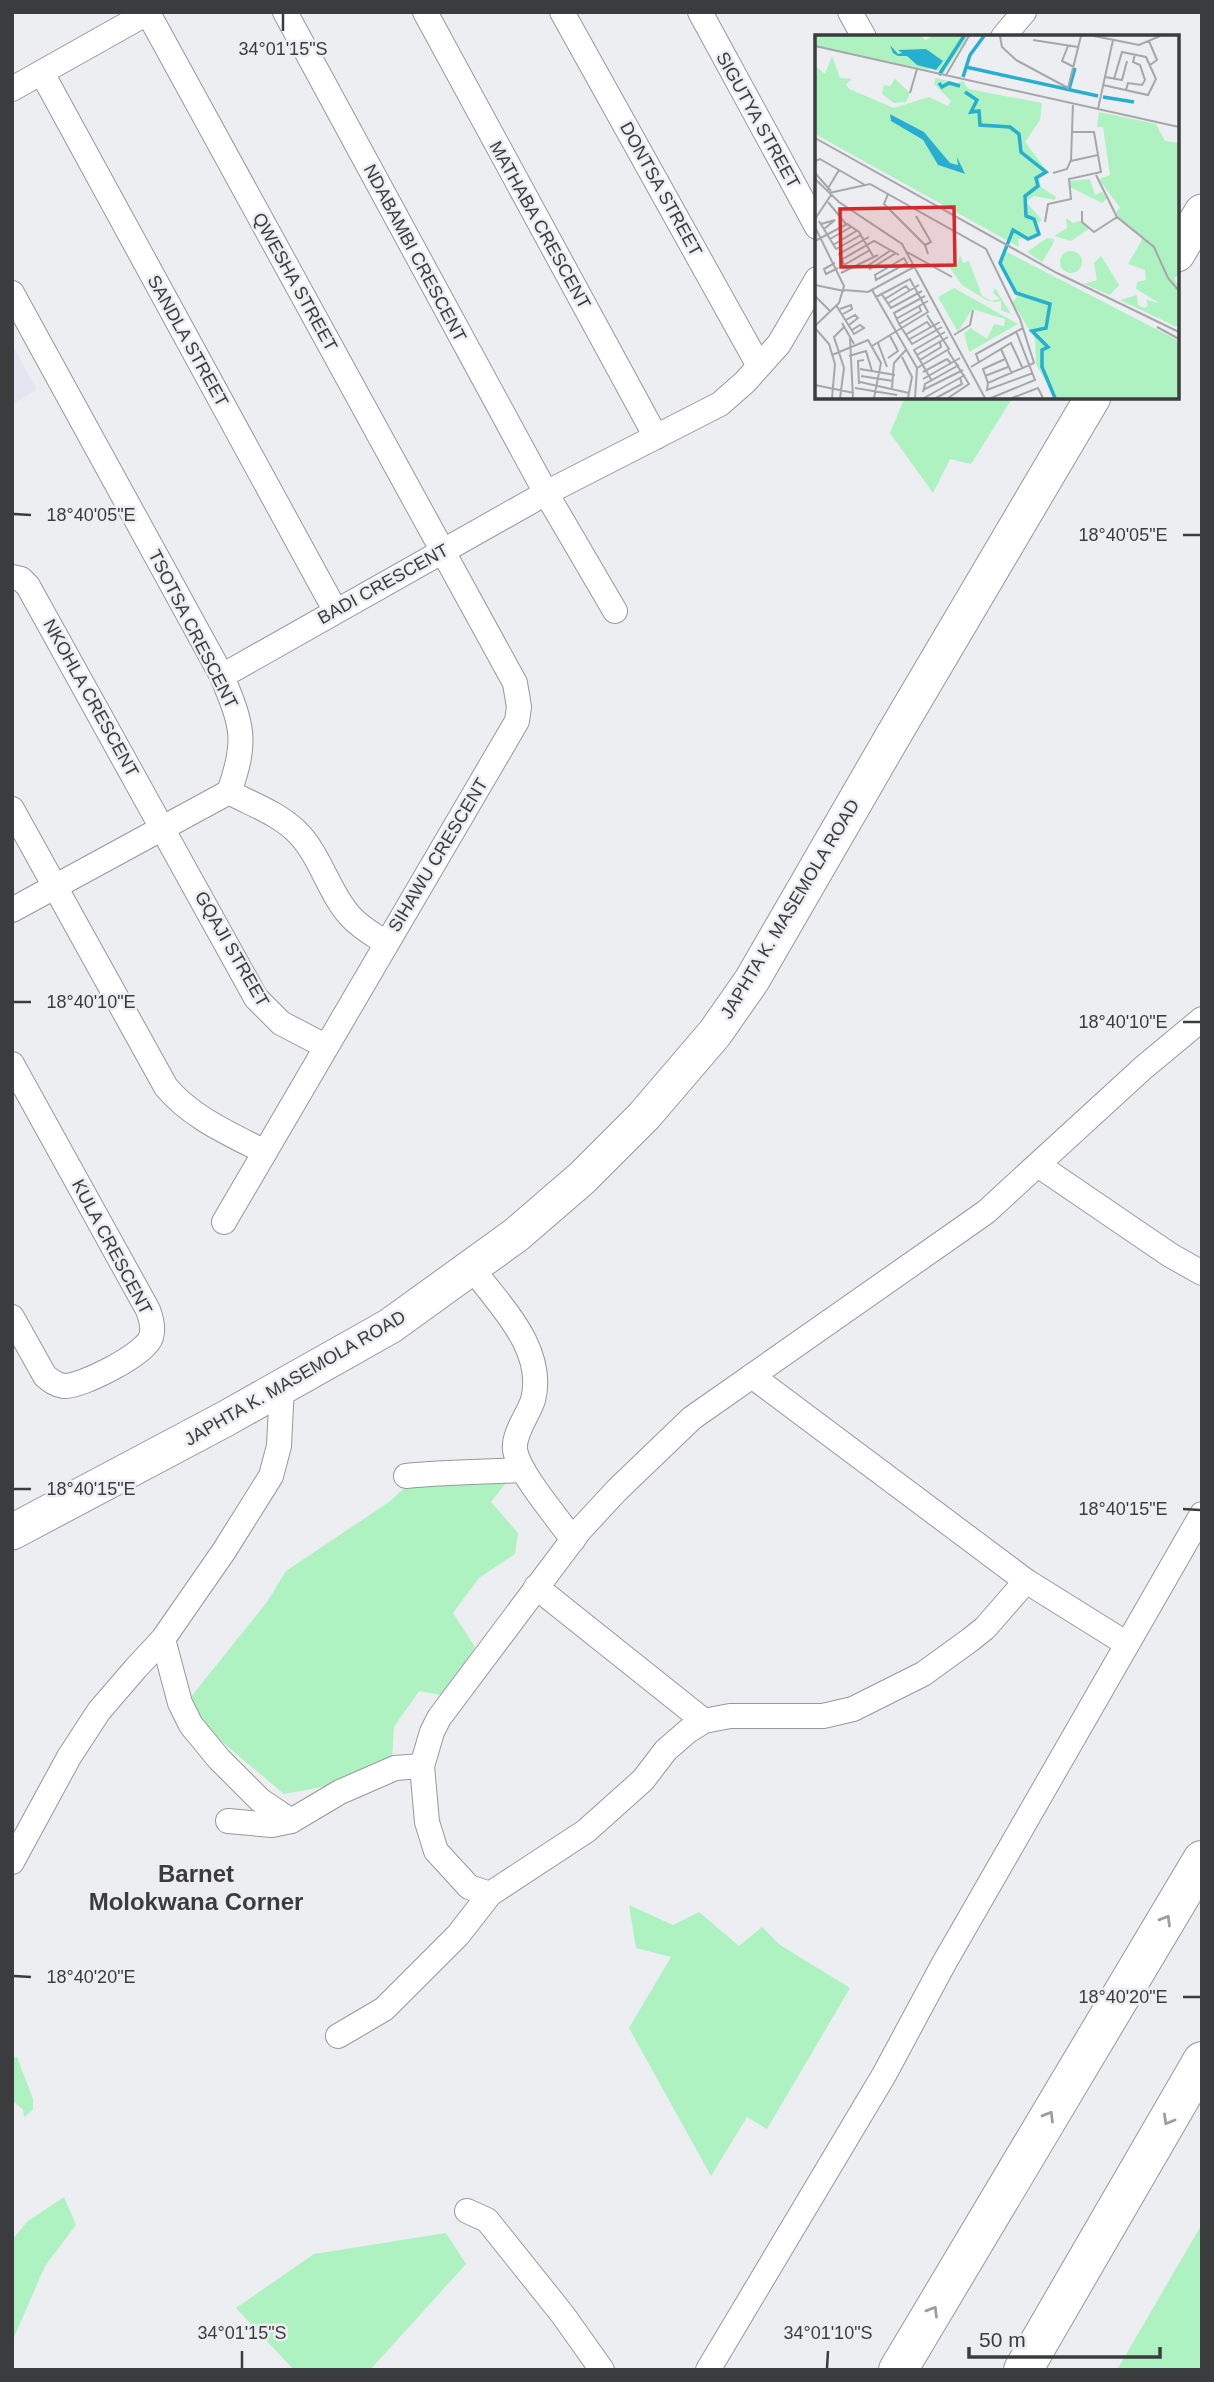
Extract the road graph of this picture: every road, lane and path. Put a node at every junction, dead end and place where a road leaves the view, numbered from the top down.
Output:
1 (285, 12) edge
2 (425, 12) edge
3 (562, 12) edge
4 (700, 12) edge
5 (850, 12) edge
6 (1024, 12) edge
7 (149, 13) edge
8 (863, 35) edge
9 (1005, 35) edge
10 (42, 72) junction
11 (12, 89) edge
12 (1202, 212) edge
13 (815, 223) edge
14 (1179, 251) edge
15 (815, 282) edge
16 (12, 293) edge
17 (759, 366) junction
18 (1092, 399) edge
19 (656, 437) junction
20 (546, 493) junction
21 (442, 552) junction
22 (12, 577) edge
23 (335, 610) junction
24 (615, 611) dead end
25 (222, 676) junction
26 (229, 792) junction
27 (12, 809) edge
28 (163, 828) junction
29 (54, 887) junction
30 (12, 910) edge
31 (386, 943) junction
32 (1202, 1019) edge
33 (325, 1046) junction
34 (12, 1064) edge
35 (265, 1152) junction
36 (1038, 1165) junction
37 (224, 1222) dead end
38 (472, 1268) junction
39 (1202, 1273) edge
40 (12, 1317) edge
41 (752, 1376) junction
42 (282, 1386) junction
43 (523, 1470) junction
44 (406, 1476) dead end
45 (1202, 1514) edge
46 (12, 1532) edge
47 (573, 1540) junction
48 (1026, 1581) junction
49 (536, 1587) junction
50 (163, 1639) junction
51 (1127, 1644) junction
52 (704, 1720) junction
53 (422, 1766) junction
54 (228, 1821) dead end
55 (291, 1821) junction
56 (1202, 1860) edge
57 (12, 1862) edge
58 (490, 1894) junction
59 (338, 2036) dead end
60 (1202, 2061) edge
61 (467, 2211) dead end
62 (602, 2370) edge
63 (708, 2370) edge
64 (898, 2370) edge
65 (1023, 2370) edge

1 - 20 street, NDABAMBI CRESCENT
2 - 19 street, MATHABA CRESCENT
3 - 17 street, DONTSA STREET
4 - 13 street, SIGUTYA STREET
5 - 8 street
6 - 9 street
7 - 10 street
7 - 21 street, QWESHA STREET
10 - 11 street
10 - 23 street, SANDLA STREET
12 - 14 main road
15 - 17 street, BADI CRESCENT
16 - 25 street, TSOTSA CRESCENT
17 - 19 street, BADI CRESCENT
18 - 38 main road, JAPHTA K. MASEMOLA ROAD
19 - 20 street, BADI CRESCENT
20 - 21 street, BADI CRESCENT
20 - 24 street
21 - 23 street, BADI CRESCENT
21 - 31 street, SIHAWU CRESCENT
22 - 28 street, NKOHLA CRESCENT
23 - 25 street, BADI CRESCENT
25 - 26 street, TSOTSA CRESCENT
26 - 28 street
26 - 31 street
27 - 29 street
28 - 29 street
28 - 33 street, GQAJI STREET
29 - 30 street
29 - 35 street
31 - 33 street, SIHAWU CRESCENT
32 - 36 street
33 - 35 street, SIHAWU CRESCENT
34 - 40 street, KULA CRESCENT
35 - 37 street, SIHAWU CRESCENT
36 - 39 street
36 - 41 street
38 - 42 main road, JAPHTA K. MASEMOLA ROAD
38 - 43 street
41 - 47 street
41 - 48 street
42 - 46 main road, JAPHTA K. MASEMOLA ROAD
42 - 50 street
43 - 44 street
43 - 47 street
45 - 51 street
47 - 49 street
48 - 51 street
48 - 52 street
49 - 52 street
49 - 53 street
50 - 55 street
50 - 57 street
51 - 63 street
52 - 58 street
53 - 55 street
53 - 58 street
54 - 55 street
64 -> 56 highway
58 - 59 street
60 -> 65 highway
61 - 62 street

